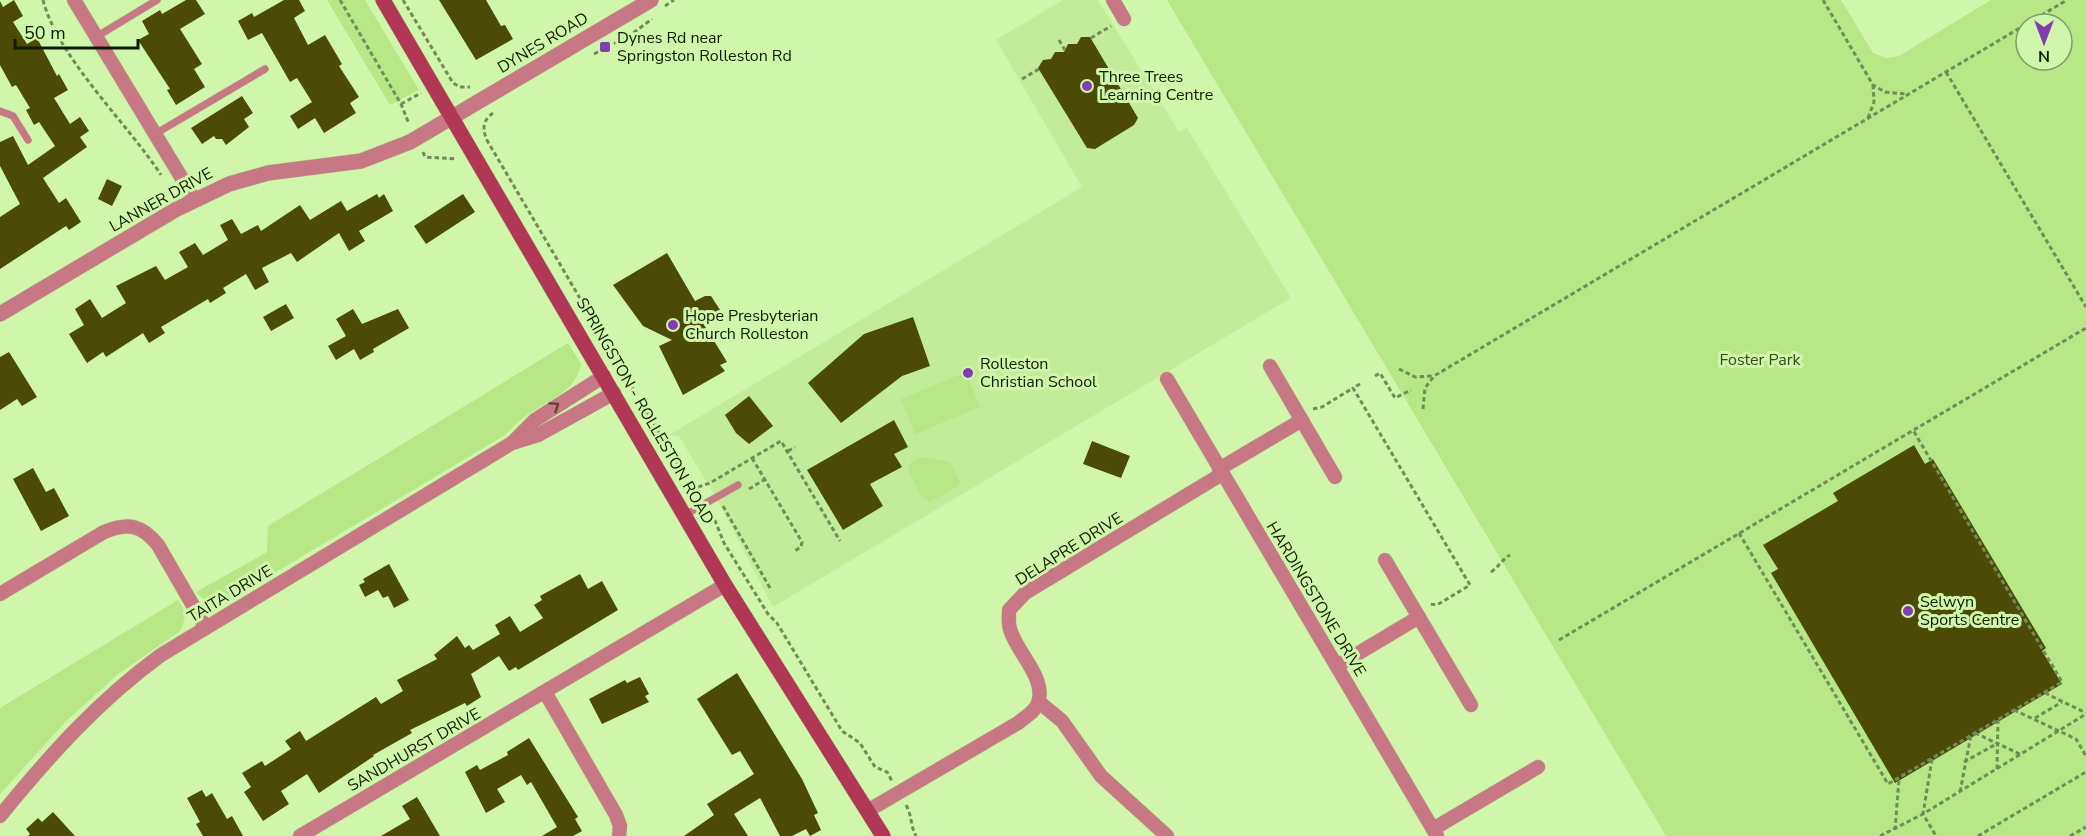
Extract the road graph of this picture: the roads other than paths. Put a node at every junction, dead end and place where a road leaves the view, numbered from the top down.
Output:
1 (74, 0) edge
2 (157, 0) edge
3 (383, 0) edge
4 (651, 0) edge
5 (1113, 0) edge
6 (1120, 21) road end
7 (96, 37) junction
8 (265, 69) dead end
9 (0, 111) edge
10 (453, 118) junction
11 (155, 134) junction
12 (27, 141) dead end
13 (195, 200) junction
14 (0, 314) edge
15 (1270, 366) dead end
16 (604, 376) junction
17 (1167, 379) dead end
18 (614, 393) junction
19 (1305, 414) junction
20 (512, 443) junction
21 (1221, 472) junction
22 (1335, 477) dead end
23 (738, 484) dead end
24 (685, 515) junction
25 (1385, 560) dead end
26 (725, 585) junction
27 (0, 594) edge
28 (1422, 611) junction
29 (206, 628) junction
30 (1336, 666) junction
31 (545, 692) junction
32 (1039, 702) junction
33 (1471, 705) dead end
34 (1538, 767) dead end
35 (869, 810) junction
36 (0, 816) edge
37 (1435, 832) edge
38 (300, 836) edge
39 (619, 836) edge
40 (883, 836) edge
41 (1167, 836) edge

1 - 7 street
2 - 7 lane
3 - 10 main road, SPRINGSTON - ROLLESTON ROAD
4 - 10 street, DYNES ROAD
5 - 6 street
7 - 11 street
8 - 11 lane
9 - 12 lane
10 - 13 street, LANNER DRIVE
10 - 16 main road, SPRINGSTON - ROLLESTON ROAD
11 - 13 street
13 - 14 street, LANNER DRIVE
15 - 19 street
16 - 18 main road, SPRINGSTON - ROLLESTON ROAD
20 -> 16 street, TAITA DRIVE
17 - 21 street, HARDINGSTONE DRIVE
18 - 20 street, TAITA DRIVE
18 - 24 main road, SPRINGSTON - ROLLESTON ROAD
19 - 21 street, DELAPRE DRIVE
19 - 22 street
20 - 29 street, TAITA DRIVE
21 - 30 street, HARDINGSTONE DRIVE
21 - 32 street, DELAPRE DRIVE
23 - 24 lane
24 - 26 main road, SPRINGSTON - ROLLESTON ROAD
25 - 28 street
26 - 31 street, SANDHURST DRIVE
26 - 35 main road, SPRINGSTON - ROLLESTON ROAD
27 - 29 street
28 - 30 street
28 - 33 street
29 - 36 street, TAITA DRIVE
30 - 37 street, HARDINGSTONE DRIVE
31 - 38 street, SANDHURST DRIVE
31 - 39 street
32 - 35 street
32 - 41 street
34 - 37 street
35 - 40 main road, SPRINGSTON - ROLLESTON ROAD

